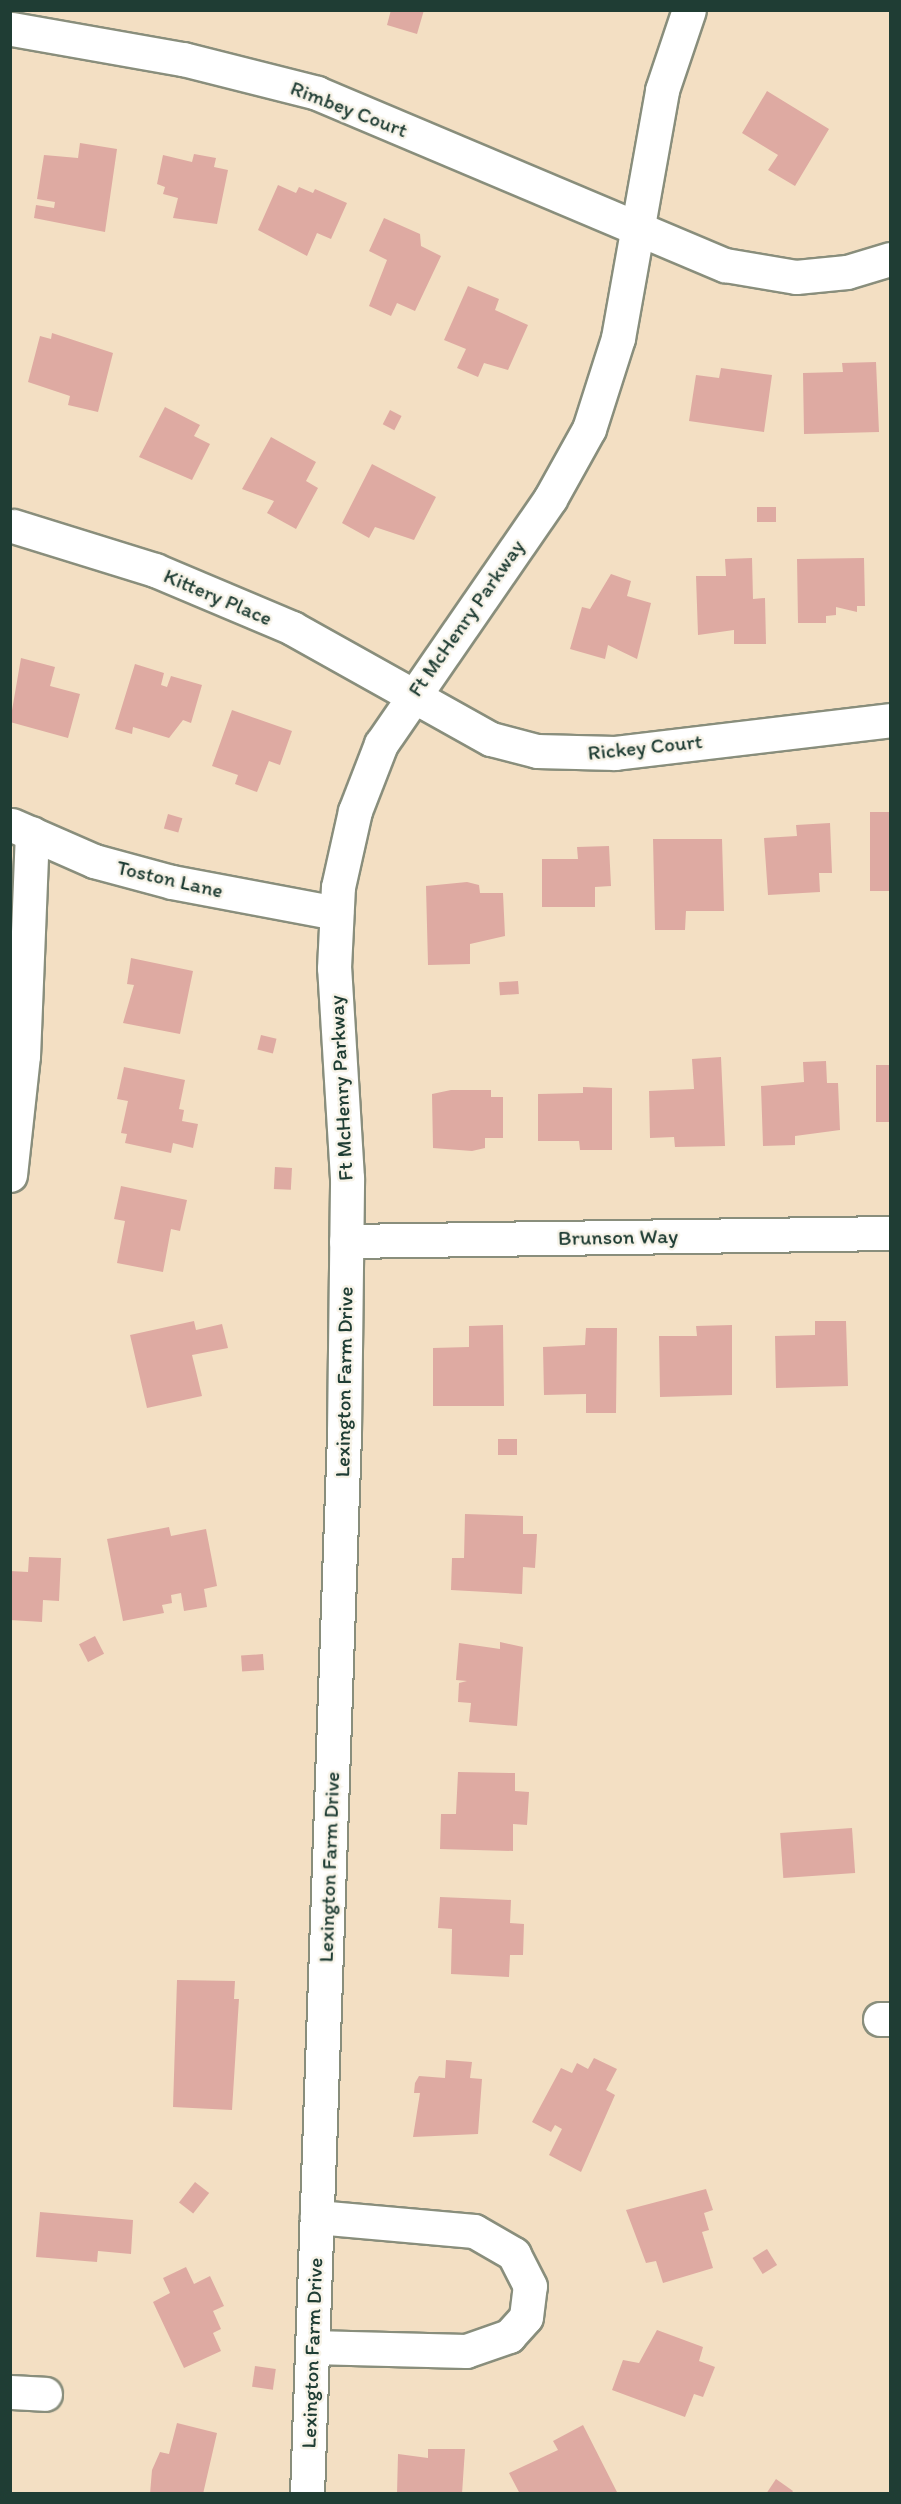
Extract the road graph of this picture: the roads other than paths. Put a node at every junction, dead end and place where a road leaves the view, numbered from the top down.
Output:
1 (689, 10) edge
2 (12, 29) edge
3 (636, 229) junction
4 (891, 259) edge
5 (13, 526) dead end
6 (411, 695) junction
7 (891, 720) edge
8 (21, 828) edge
9 (336, 913) junction
10 (10, 1175) edge
11 (891, 1233) edge
12 (346, 1241) junction
13 (317, 2217) junction
14 (312, 2347) junction
15 (10, 2392) edge
16 (45, 2394) dead end
17 (307, 2493) edge

1 - 3 street, Ft McHenry Parkway
2 - 3 street, Rimbey Court
3 - 4 street, Rimbey Court
3 - 6 street, Ft McHenry Parkway
5 - 6 street, Kittery Place
6 - 7 street, Rickey Court
6 - 9 street, Ft McHenry Parkway
8 - 9 street, Toston Lane
8 - 10 street
9 - 12 street, Ft McHenry Parkway
11 - 12 street, Brunson Way
12 - 13 street, Lexington Farm Drive
13 - 14 street, Lexington Farm Drive
13 - 14 street
14 - 17 street, Lexington Farm Drive
15 - 16 street

